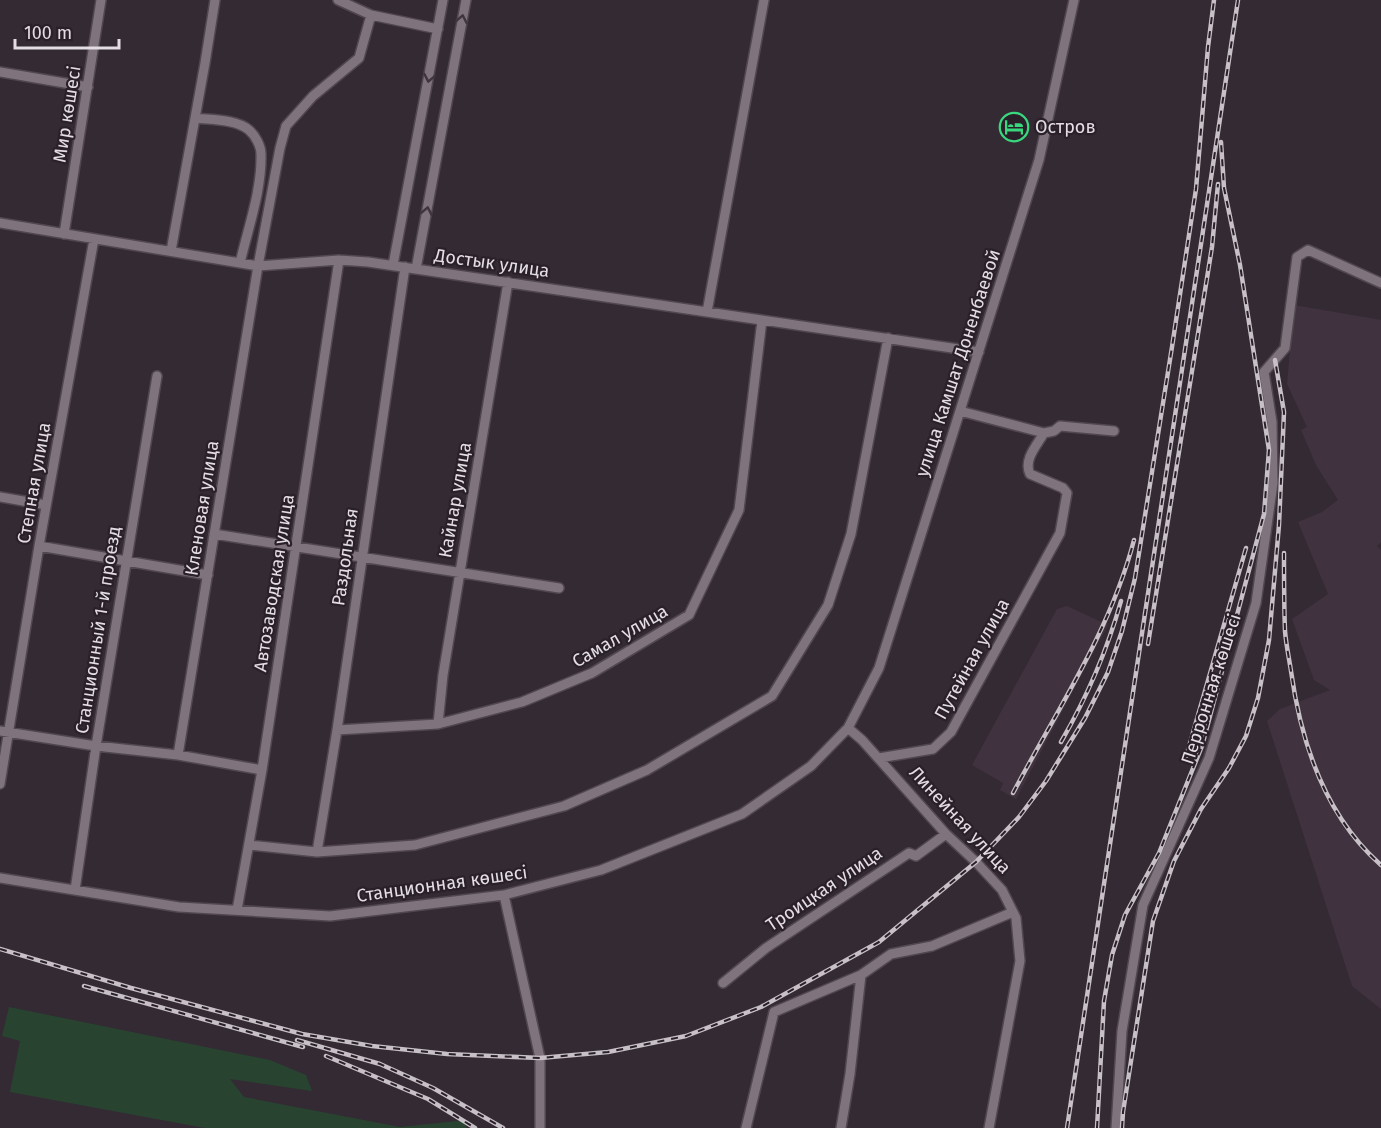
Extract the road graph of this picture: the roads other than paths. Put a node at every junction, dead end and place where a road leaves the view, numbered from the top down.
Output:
1 (102, 0) edge
2 (215, 0) edge
3 (338, 0) edge
4 (443, 0) edge
5 (466, 0) edge
6 (764, 0) edge
7 (1074, 0) edge
8 (371, 15) junction
9 (438, 29) junction
10 (0, 72) edge
11 (88, 87) junction
12 (195, 118) junction
13 (0, 223) edge
14 (64, 234) junction
15 (94, 238) junction
16 (171, 251) junction
17 (339, 260) junction
18 (240, 263) junction
19 (393, 265) junction
20 (258, 266) junction
21 (405, 267) junction
22 (416, 269) junction
23 (508, 282) junction
24 (1381, 283) edge
25 (707, 312) junction
26 (762, 320) junction
27 (888, 338) junction
28 (979, 352) junction
29 (157, 376) dead end
30 (960, 411) junction
31 (1114, 431) dead end
32 (1044, 433) junction
33 (0, 497) edge
34 (46, 505) junction
35 (214, 534) junction
36 (39, 546) junction
37 (296, 547) junction
38 (361, 557) junction
39 (126, 561) junction
40 (460, 573) junction
41 (208, 575) junction
42 (559, 588) dead end
43 (438, 724) junction
44 (848, 728) junction
45 (337, 730) junction
46 (4, 732) edge
47 (96, 746) junction
48 (178, 755) junction
49 (879, 758) junction
50 (262, 771) junction
51 (0, 784) edge
52 (946, 834) junction
53 (249, 845) junction
54 (316, 852) junction
55 (0, 878) edge
56 (75, 890) junction
57 (504, 895) junction
58 (237, 910) junction
59 (1013, 912) junction
60 (861, 975) junction
61 (723, 983) dead end
62 (540, 1128) edge
63 (746, 1128) edge
64 (841, 1128) edge
65 (989, 1128) edge
66 (1116, 1128) edge

1 - 11 street, Мир көшесі
2 - 12 street
3 - 8 street
4 - 9 street
22 -> 5 street
6 - 25 street
7 - 28 street, улица Камшат Доненбаевой
8 - 9 street
8 - 20 street, Кленовая улица
9 -> 19 street
10 - 11 street
11 - 14 street, Мир көшесі
12 - 16 street
12 - 18 street
13 - 14 street, Достык улица
14 - 15 street, Достык улица
15 - 16 street, Достык улица
15 - 34 street, Степная улица
16 - 18 street, Достык улица
17 - 19 street, Достык улица
17 - 20 street, Достык улица
17 - 37 street, Автозаводская улица
18 - 20 street, Достык улица
19 - 21 street, Достык улица
20 - 35 street, Кленовая улица
21 - 22 street, Достык улица
21 - 38 street, Раздольная
22 - 23 street, Достык улица
23 - 25 street, Достык улица
23 - 40 street, Кайнар улица
24 - 66 street, Перронная көшесі
25 - 26 street, Достык улица
26 - 27 street, Достык улица
26 - 43 street, Самал улица
27 - 28 street, Достык улица
27 - 54 street
28 - 30 street, улица Камшат Доненбаевой
29 - 39 street, Станционный 1-й проезд
30 - 32 street
30 - 44 street, улица Камшат Доненбаевой
31 - 32 street
32 - 49 street, Путейная улица
33 - 34 street
34 - 36 street, Степная улица
35 - 37 street
35 - 41 street, Кленовая улица
36 - 39 street
36 - 46 street, Степная улица
37 - 38 street
37 - 50 street, Автозаводская улица
38 - 40 street
38 - 45 street, Раздольная
39 - 41 street
39 - 47 street, Станционный 1-й проезд
40 - 42 street
40 - 43 street, Кайнар улица
41 - 48 street, Кленовая улица
43 - 45 street, Самал улица
44 - 49 street, Линейная улица
44 - 57 street, Станционная көшесі
45 - 54 street, Раздольная
46 - 47 street
46 - 51 street, Степная улица
47 - 48 street
47 - 56 street, Станционный 1-й проезд
48 - 50 street
49 - 52 street, Линейная улица
50 - 53 street, Автозаводская улица
52 - 59 street, Линейная улица
52 - 61 street, Троицкая улица
53 - 54 street
53 - 58 street, Автозаводская улица
55 - 56 street, Станционная көшесі
56 - 58 street, Станционная көшесі
57 - 58 street, Станционная көшесі
57 - 62 street
59 - 60 street
59 - 65 street, Линейная улица
60 - 63 street
60 - 64 street

